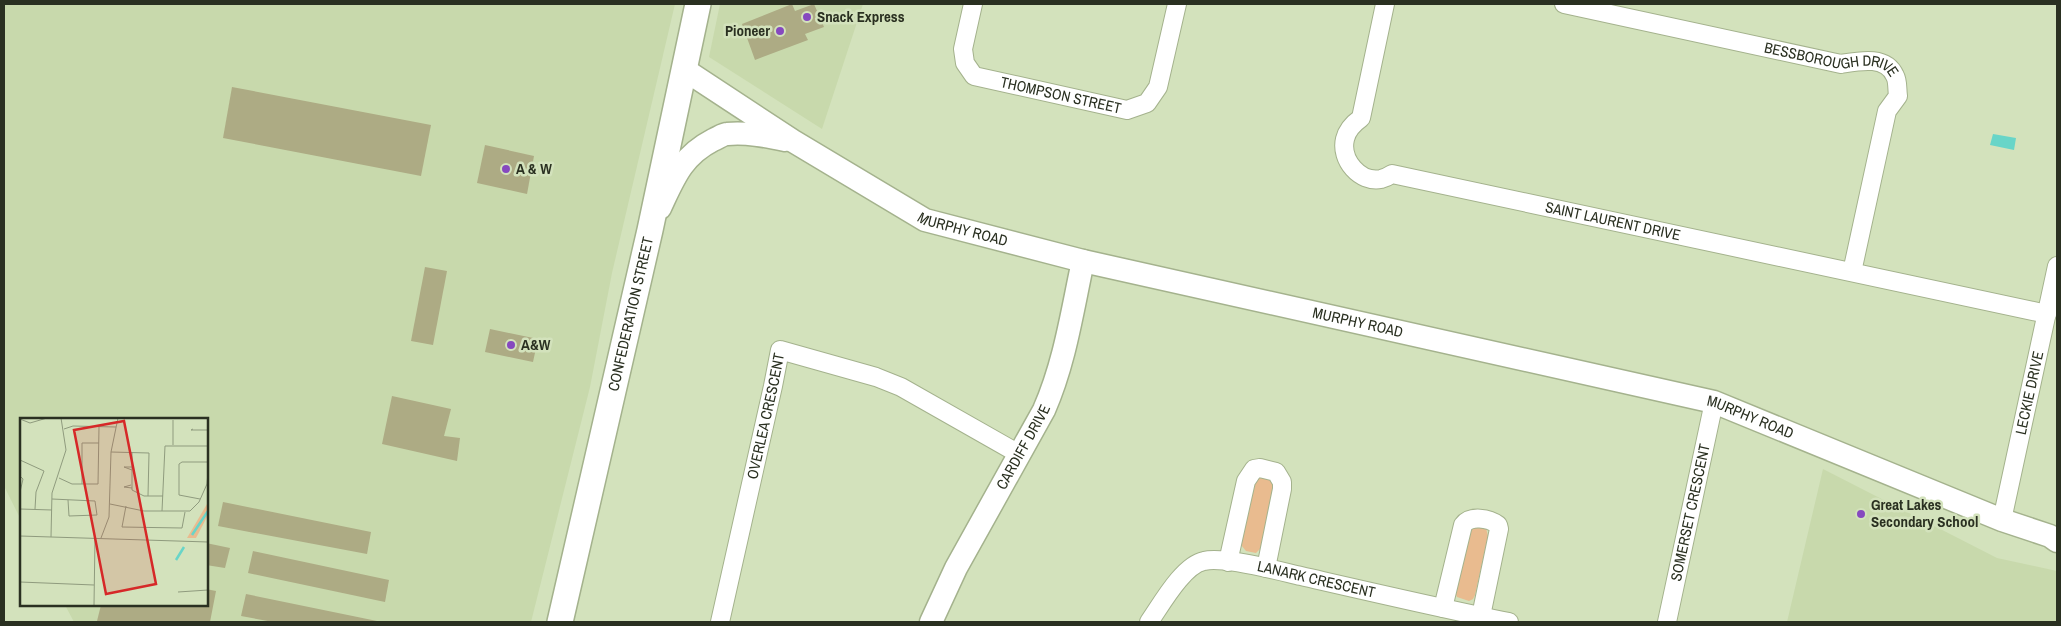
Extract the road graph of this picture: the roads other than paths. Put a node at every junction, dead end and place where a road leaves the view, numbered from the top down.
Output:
1 (698, 4) edge
2 (973, 4) edge
3 (1177, 4) edge
4 (1386, 4) edge
5 (1564, 4) edge
6 (685, 70) junction
7 (794, 141) junction
8 (650, 230) junction
9 (1083, 261) junction
10 (2057, 266) edge
11 (1852, 272) junction
12 (2047, 314) junction
13 (1714, 402) junction
14 (1019, 454) junction
15 (2002, 520) junction
16 (2055, 537) edge
17 (1228, 562) junction
18 (1266, 568) junction
19 (1443, 608) junction
20 (1481, 616) junction
21 (560, 622) edge
22 (720, 622) edge
23 (931, 622) edge
24 (1149, 622) edge
25 (1509, 622) edge
26 (1667, 622) edge

1 - 6 main road, CONFEDERATION STREET
2 - 3 street, THOMPSON STREET
4 - 11 street, SAINT LAURENT DRIVE
5 - 11 street, BESSBOROUGH DRIVE
6 - 7 street, MURPHY ROAD
6 - 8 main road, CONFEDERATION STREET
7 - 8 street
7 - 9 street, MURPHY ROAD
8 - 21 main road, CONFEDERATION STREET
9 - 13 street, MURPHY ROAD
9 - 14 street, CARDIFF DRIVE
10 - 12 street, LECKIE DRIVE
11 - 12 street, SAINT LAURENT DRIVE
12 - 15 street, LECKIE DRIVE
13 - 15 street, MURPHY ROAD
13 - 26 street, SOMERSET CRESCENT
14 - 22 street, OVERLEA CRESCENT
14 - 23 street, CARDIFF DRIVE
15 - 16 street, MURPHY ROAD
17 - 18 street, LANARK CRESCENT
17 - 18 street
17 - 24 street, LANARK CRESCENT
18 - 19 street, LANARK CRESCENT
19 - 20 street, LANARK CRESCENT
19 - 20 street
20 - 25 street, LANARK CRESCENT

